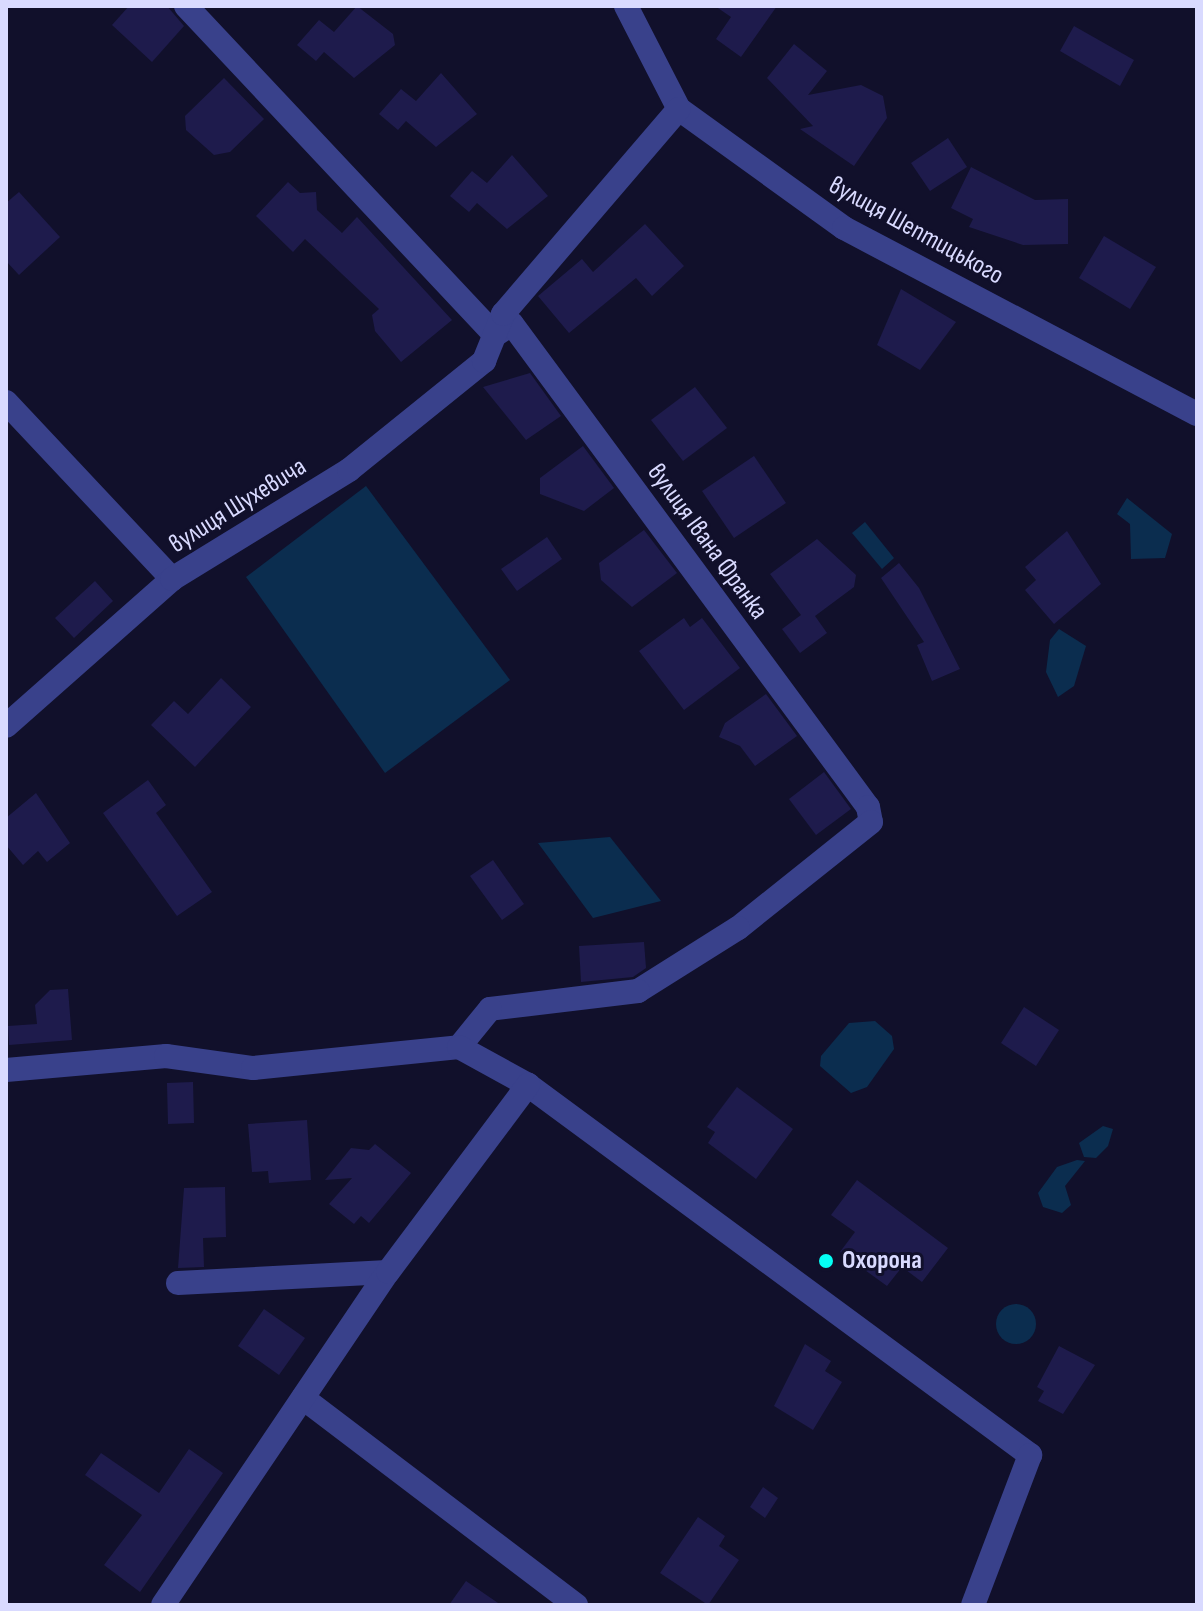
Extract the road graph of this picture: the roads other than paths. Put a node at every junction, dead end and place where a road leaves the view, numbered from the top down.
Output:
1 (186, 6) edge
2 (626, 6) edge
3 (679, 109) junction
4 (495, 335) junction
5 (6, 402) edge
6 (1197, 414) edge
7 (172, 579) junction
8 (6, 726) edge
9 (459, 1047) junction
10 (6, 1070) edge
11 (528, 1085) junction
12 (388, 1272) junction
13 (178, 1283) dead end
14 (303, 1398) junction
15 (163, 1605) edge
16 (576, 1605) edge
17 (973, 1605) edge

1 - 4 street
2 - 3 street, вулиця Шептицького
3 - 4 street, вулиця Шухевича
3 - 6 street, вулиця Шептицького
4 - 7 street, вулиця Шухевича
4 - 9 street, вулиця Івана Франка
5 - 7 street
7 - 8 street, вулиця Шухевича
9 - 10 street
9 - 11 street
11 - 12 street
11 - 17 street
12 - 13 street
12 - 14 street
14 - 15 street
14 - 16 street

